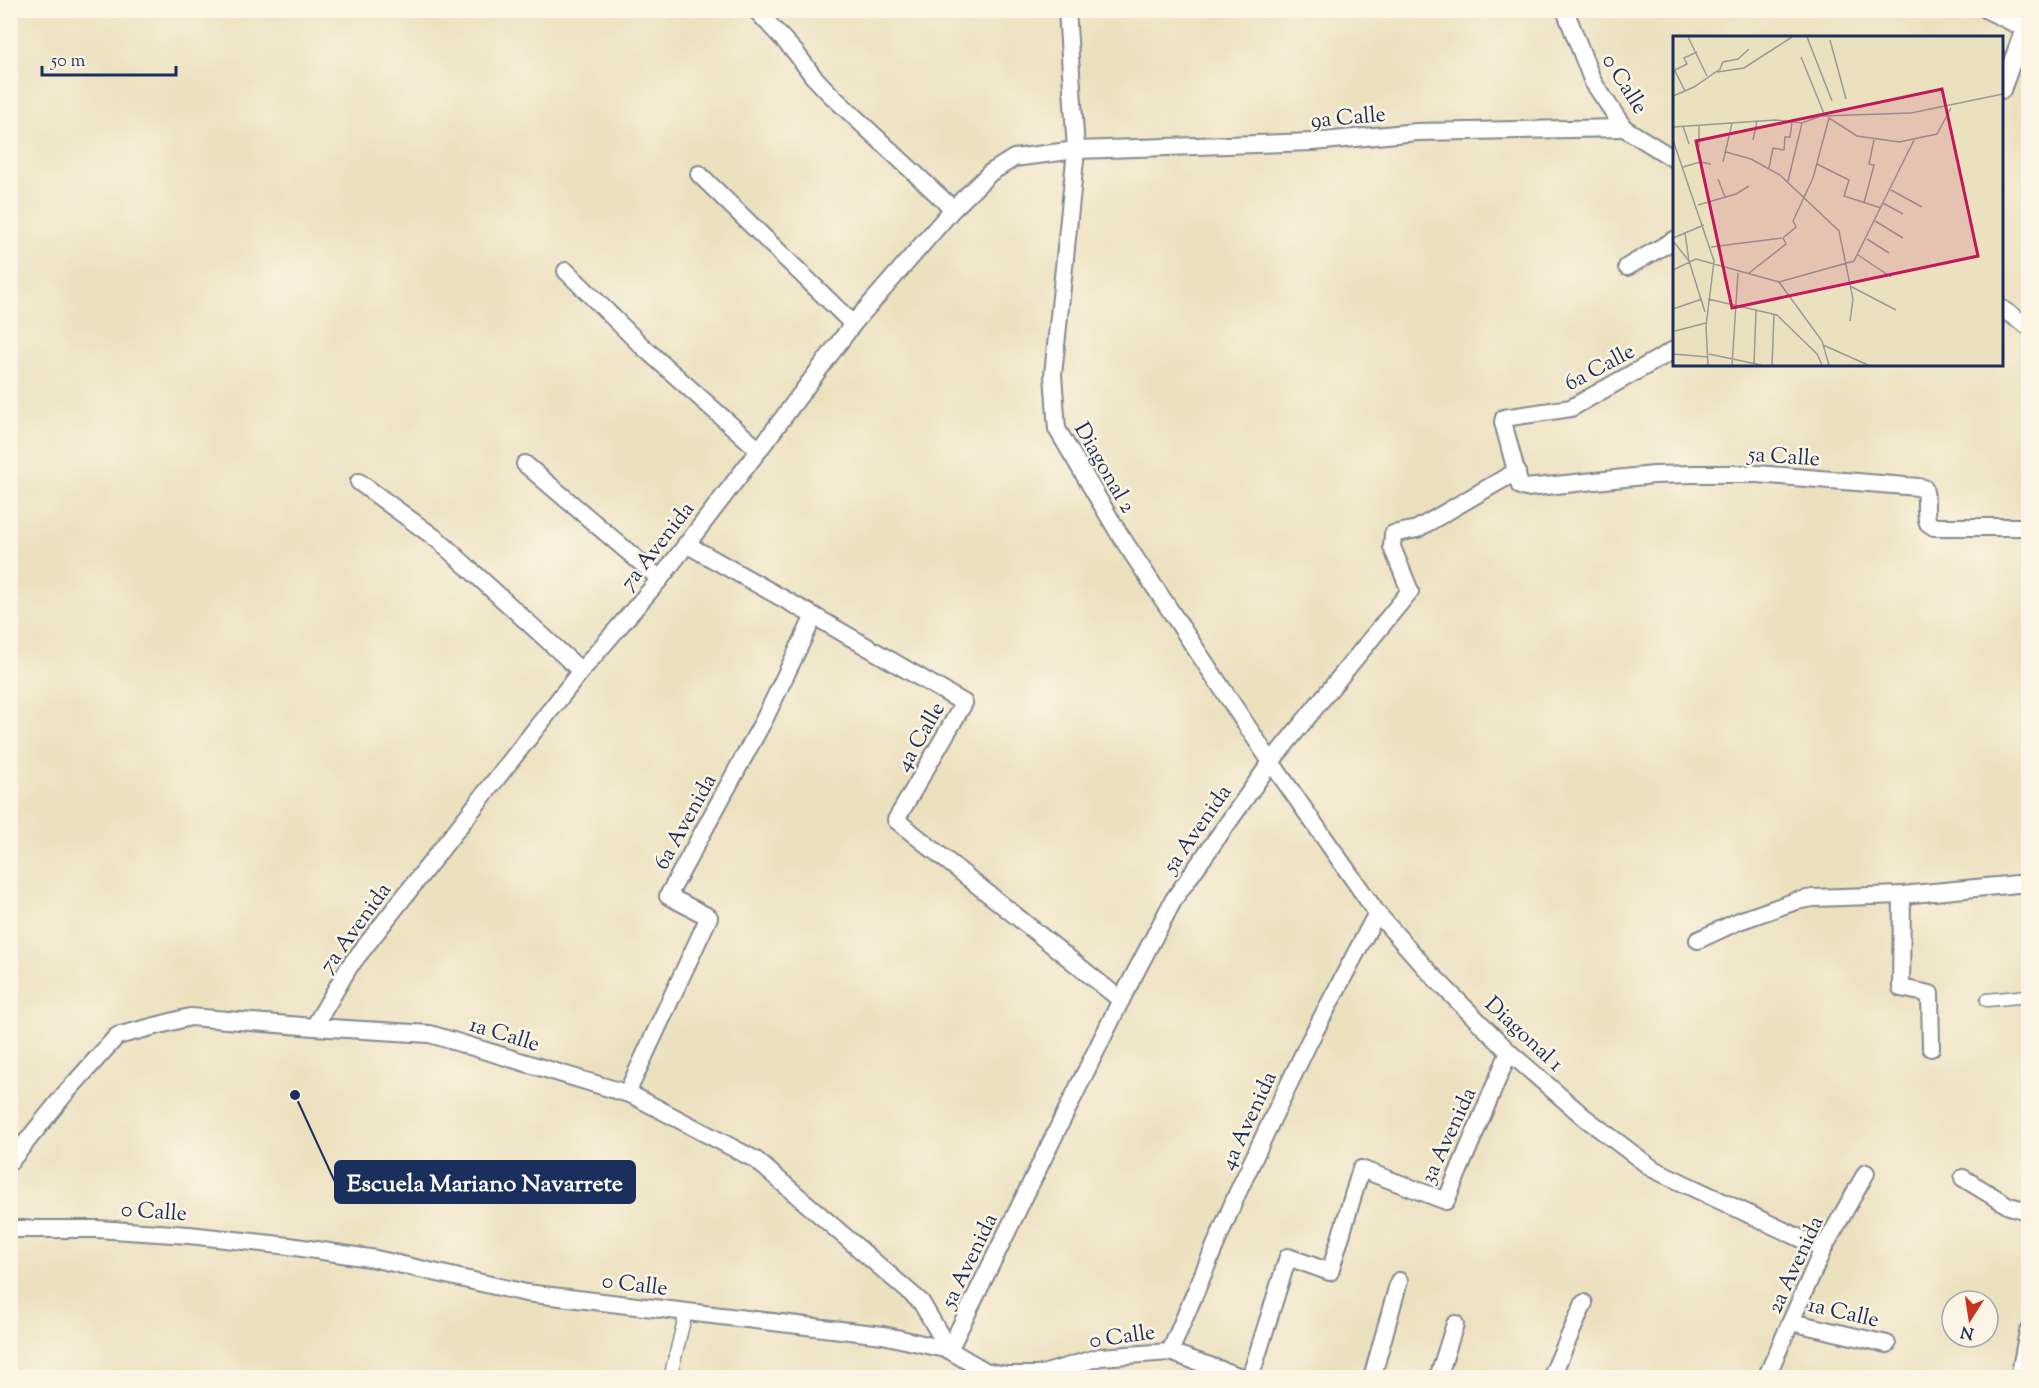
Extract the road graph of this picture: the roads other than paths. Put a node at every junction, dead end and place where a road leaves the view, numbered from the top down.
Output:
1 (756, 10) edge
2 (1067, 10) edge
3 (1565, 10) edge
4 (1987, 10) edge
5 (2028, 11) edge
6 (2026, 29) edge
7 (2003, 85) edge
8 (1624, 128) junction
9 (1076, 150) junction
10 (1673, 158) edge
11 (699, 174) dead end
12 (953, 209) junction
13 (1673, 241) edge
14 (1627, 267) dead end
15 (566, 271) dead end
16 (2003, 310) edge
17 (853, 324) junction
18 (2028, 326) edge
19 (1673, 351) edge
20 (759, 450) junction
21 (525, 464) dead end
22 (1516, 471) junction
23 (358, 482) dead end
24 (2028, 526) edge
25 (686, 544) junction
26 (660, 579) junction
27 (814, 616) junction
28 (581, 671) junction
29 (1271, 762) junction
30 (2028, 883) edge
31 (1902, 895) junction
32 (1377, 913) junction
33 (1698, 940) dead end
34 (2028, 996) edge
35 (1121, 1000) junction
36 (1987, 1000) dead end
37 (314, 1027) junction
38 (1931, 1048) dead end
39 (1509, 1052) junction
40 (627, 1094) junction
41 (10, 1162) edge
42 (1866, 1173) dead end
43 (1963, 1178) dead end
44 (2028, 1211) edge
45 (10, 1228) edge
46 (1823, 1249) junction
47 (1399, 1281) dead end
48 (1584, 1303) dead end
49 (686, 1312) junction
50 (1791, 1322) junction
51 (1455, 1324) dead end
52 (2028, 1332) edge
53 (1887, 1344) dead end
54 (949, 1350) junction
55 (1170, 1352) junction
56 (974, 1372) edge
57 (670, 1377) edge
58 (1244, 1377) edge
59 (1250, 1377) edge
60 (1372, 1377) edge
61 (1438, 1377) edge
62 (1551, 1377) edge
63 (1766, 1377) edge
64 (2019, 1377) edge

1 - 12 street
2 - 9 street, Diagonal 2
3 - 8 street, 0 Calle
4 - 6 street
5 - 6 street
6 - 7 street
8 - 9 street, 9a Calle
8 - 10 street, 0 Calle
9 - 12 street, 7a Avenida
9 - 29 street, Diagonal 2
11 - 17 street
12 - 17 street, 7a Avenida
13 - 14 street
15 - 20 street
16 - 18 street
17 - 20 street, 7a Avenida
19 - 22 street, 6a Calle
20 - 25 street, 7a Avenida
21 - 26 street
22 - 24 street, 5a Calle
22 - 29 street, 5a Avenida
23 - 28 street
25 - 26 street, 7a Avenida
25 - 27 street, 4a Calle
26 - 28 street, 7a Avenida
27 - 35 street, 4a Calle
27 - 40 street, 6a Avenida
28 - 37 street, 7a Avenida
29 - 32 street, Diagonal 1
29 - 35 street, 5a Avenida
30 - 31 street
31 - 33 street
31 - 38 street
32 - 39 street, Diagonal 1
32 - 55 street, 4a Avenida
34 - 36 street
35 - 54 street, 5a Avenida
37 - 40 street, 1a Calle
37 - 41 street, 1a Calle
39 - 46 street, Diagonal 1
39 - 59 street, 3a Avenida
40 - 54 street, 1a Calle
42 - 46 street, 2a Avenida
43 - 44 street
45 - 49 street, 0 Calle
46 - 50 street, 2a Avenida
47 - 60 street
48 - 62 street
49 - 54 street, 0 Calle
49 - 57 street
50 - 53 street, 1a Calle
50 - 63 street, 2a Avenida
51 - 61 street
52 - 64 street
54 - 56 street, 0 Calle
55 - 56 street, 0 Calle
55 - 58 street, 0 Calle

